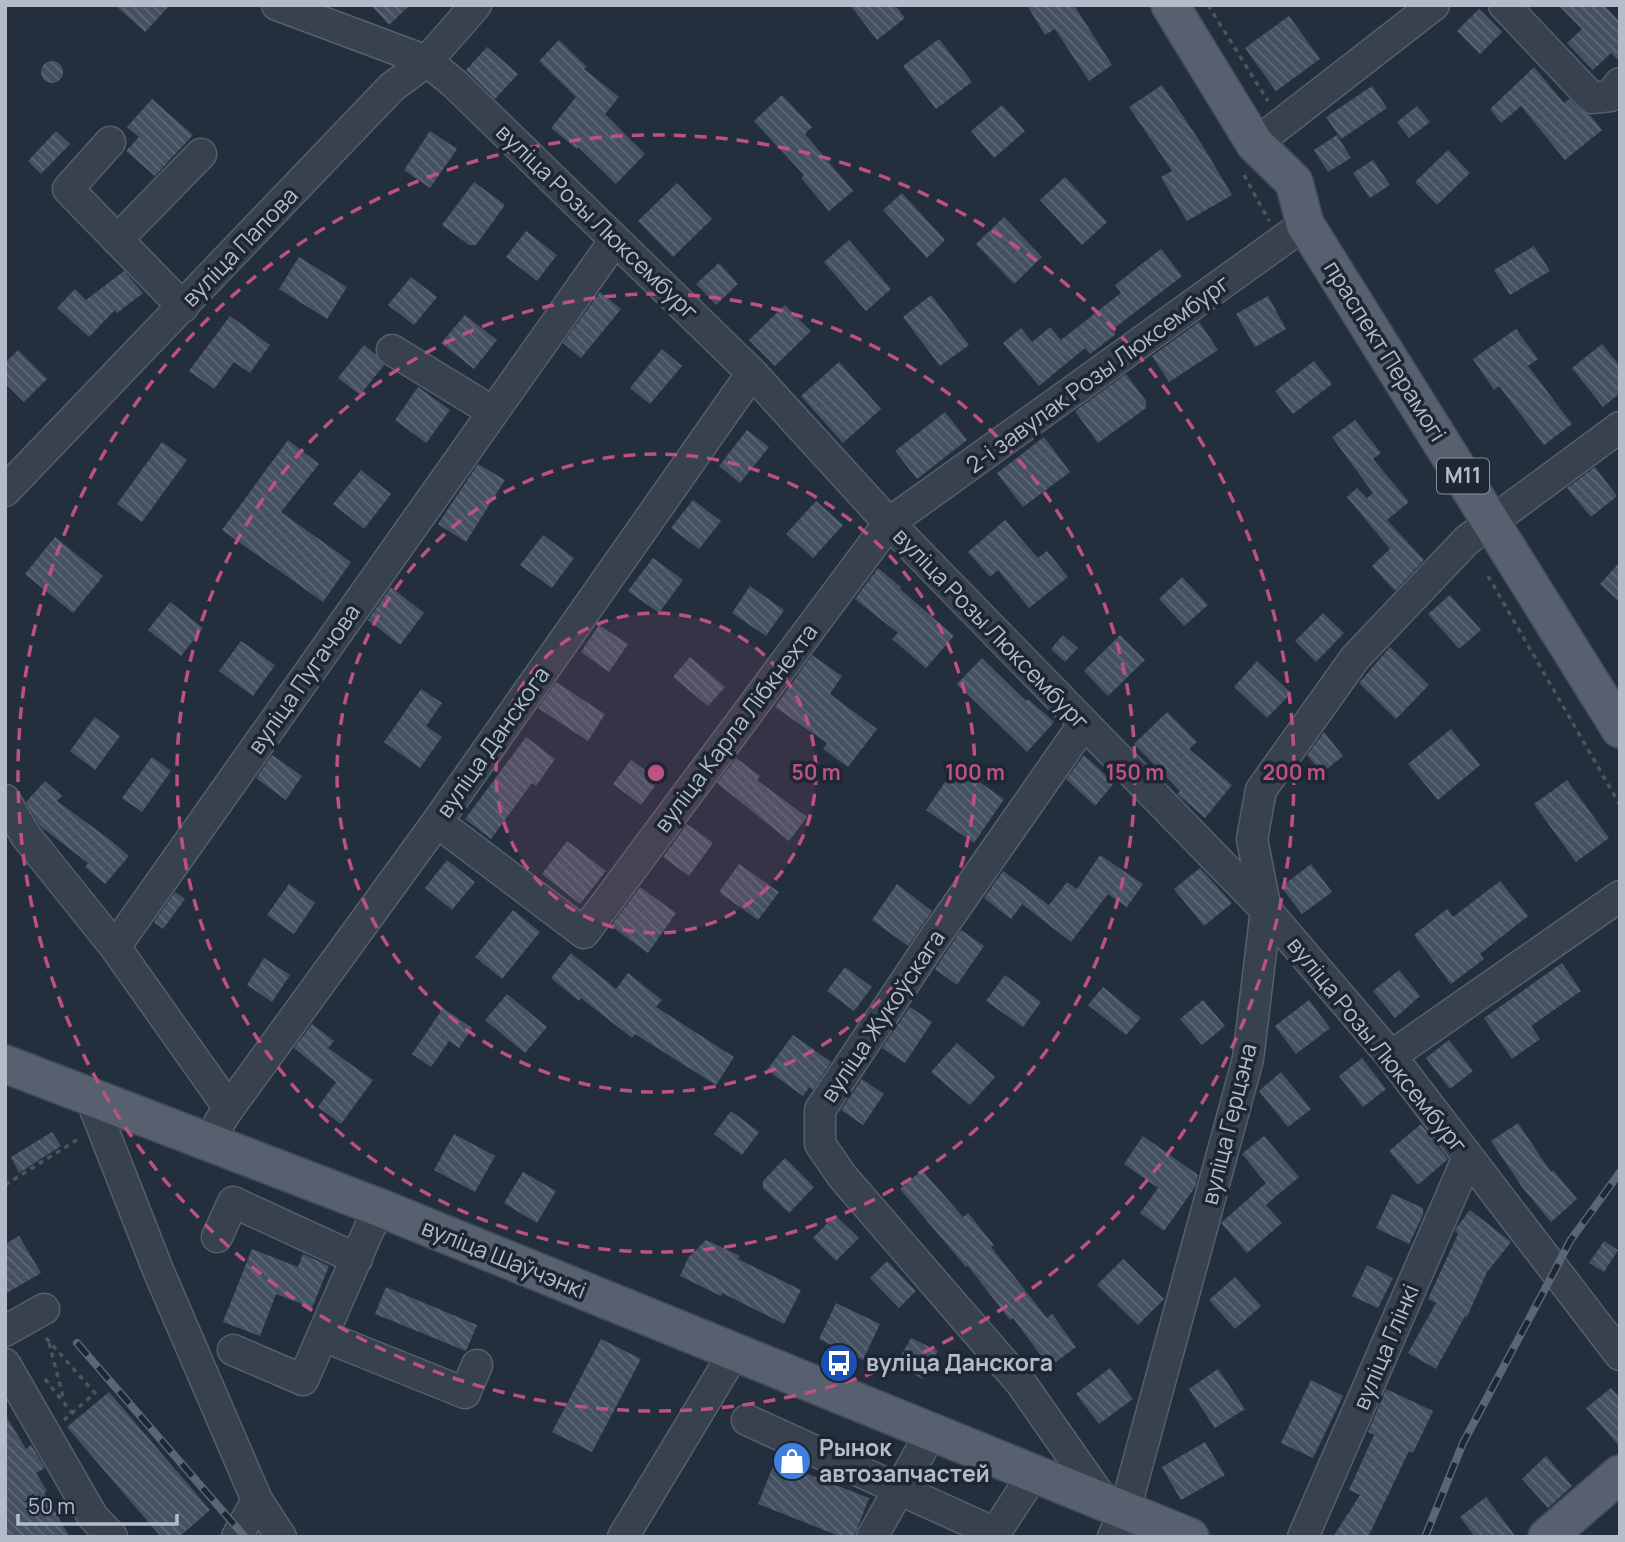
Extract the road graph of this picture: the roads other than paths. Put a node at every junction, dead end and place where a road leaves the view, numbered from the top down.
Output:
1 (277, 5) edge
2 (476, 5) edge
3 (1170, 5) edge
4 (1434, 5) edge
5 (1504, 5) edge
6 (426, 61) junction
7 (1615, 90) edge
8 (1269, 134) junction
9 (110, 142) dead end
10 (201, 154) dead end
11 (1305, 224) junction
12 (117, 240) junction
13 (615, 240) junction
14 (183, 307) junction
15 (392, 350) dead end
16 (752, 373) junction
17 (493, 412) junction
18 (1620, 427) edge
19 (5, 491) edge
20 (1491, 522) junction
21 (889, 523) junction
22 (1083, 725) junction
23 (1620, 729) edge
24 (5, 800) edge
25 (437, 822) junction
26 (1620, 896) edge
27 (1266, 910) junction
28 (115, 947) junction
29 (1391, 1056) junction
30 (5, 1064) edge
31 (229, 1108) junction
32 (97, 1111) junction
33 (208, 1142) junction
34 (1468, 1157) junction
35 (383, 1209) junction
36 (217, 1237) dead end
37 (357, 1259) junction
38 (323, 1336) junction
39 (233, 1350) dead end
40 (734, 1353) junction
41 (1620, 1355) edge
42 (5, 1364) edge
43 (477, 1365) dead end
44 (747, 1420) dead end
45 (931, 1433) junction
46 (1620, 1474) edge
47 (1033, 1475) junction
48 (899, 1490) junction
49 (257, 1500) junction
50 (1115, 1517) edge
51 (111, 1537) edge
52 (237, 1537) edge
53 (281, 1537) edge
54 (623, 1537) edge
55 (872, 1537) edge
56 (1190, 1537) edge
57 (1303, 1537) edge
58 (1547, 1537) edge

1 - 6 street, вуліца Розы Люксембург
2 - 6 street, вуліца Папова
3 - 8 main road, праспект Перамогі / М11
4 - 8 street
5 - 7 street
6 - 13 street, вуліца Розы Люксембург
6 - 14 street, вуліца Папова
8 - 11 main road, праспект Перамогі / М11
9 - 12 street
10 - 12 street
11 - 20 main road, праспект Перамогі / М11
11 - 21 street, 2-і завулак Розы Люксембург
12 - 14 street
13 - 16 street, вуліца Розы Люксембург
13 - 17 street, вуліца Пугачова
14 - 19 street, вуліца Папова
15 - 17 street
16 - 21 street, вуліца Розы Люксембург
16 - 25 street, вуліца Данскога
17 - 28 street, вуліца Пугачова
18 - 20 street, вуліца Герцэна
20 - 23 main road, праспект Перамогі / М11
20 - 27 street, вуліца Герцэна
21 - 22 street, вуліца Розы Люксембург
21 - 25 street, вуліца Карла Лібкнехта
22 - 27 street, вуліца Розы Люксембург
22 - 50 street, вуліца Жукоўскага
24 - 28 street
25 - 31 street, вуліца Данскога
26 - 29 street
27 - 29 street, вуліца Розы Люксембург
27 - 50 street, вуліца Герцэна
28 - 31 street
29 - 34 street, вуліца Розы Люксембург
30 - 32 main road, вуліца Шаўчэнкі
31 - 33 street
32 - 33 main road, вуліца Шаўчэнкі
32 - 49 street
33 - 35 main road, вуліца Шаўчэнкі
34 - 41 street, вуліца Розы Люксембург
34 - 57 street, вуліца Глінкі
35 - 37 street
35 - 40 main road, вуліца Шаўчэнкі
36 - 37 street
37 - 38 street
38 - 39 street
38 - 43 street
40 - 45 main road, вуліца Шаўчэнкі
40 - 54 street
42 - 51 street
44 - 48 street
45 - 47 main road, вуліца Шаўчэнкі
45 - 48 street
46 - 58 main road
47 - 48 street
47 - 50 main road, вуліца Шаўчэнкі
48 - 55 street
49 - 52 street
49 - 53 street
50 - 56 main road, вуліца Шаўчэнкі

